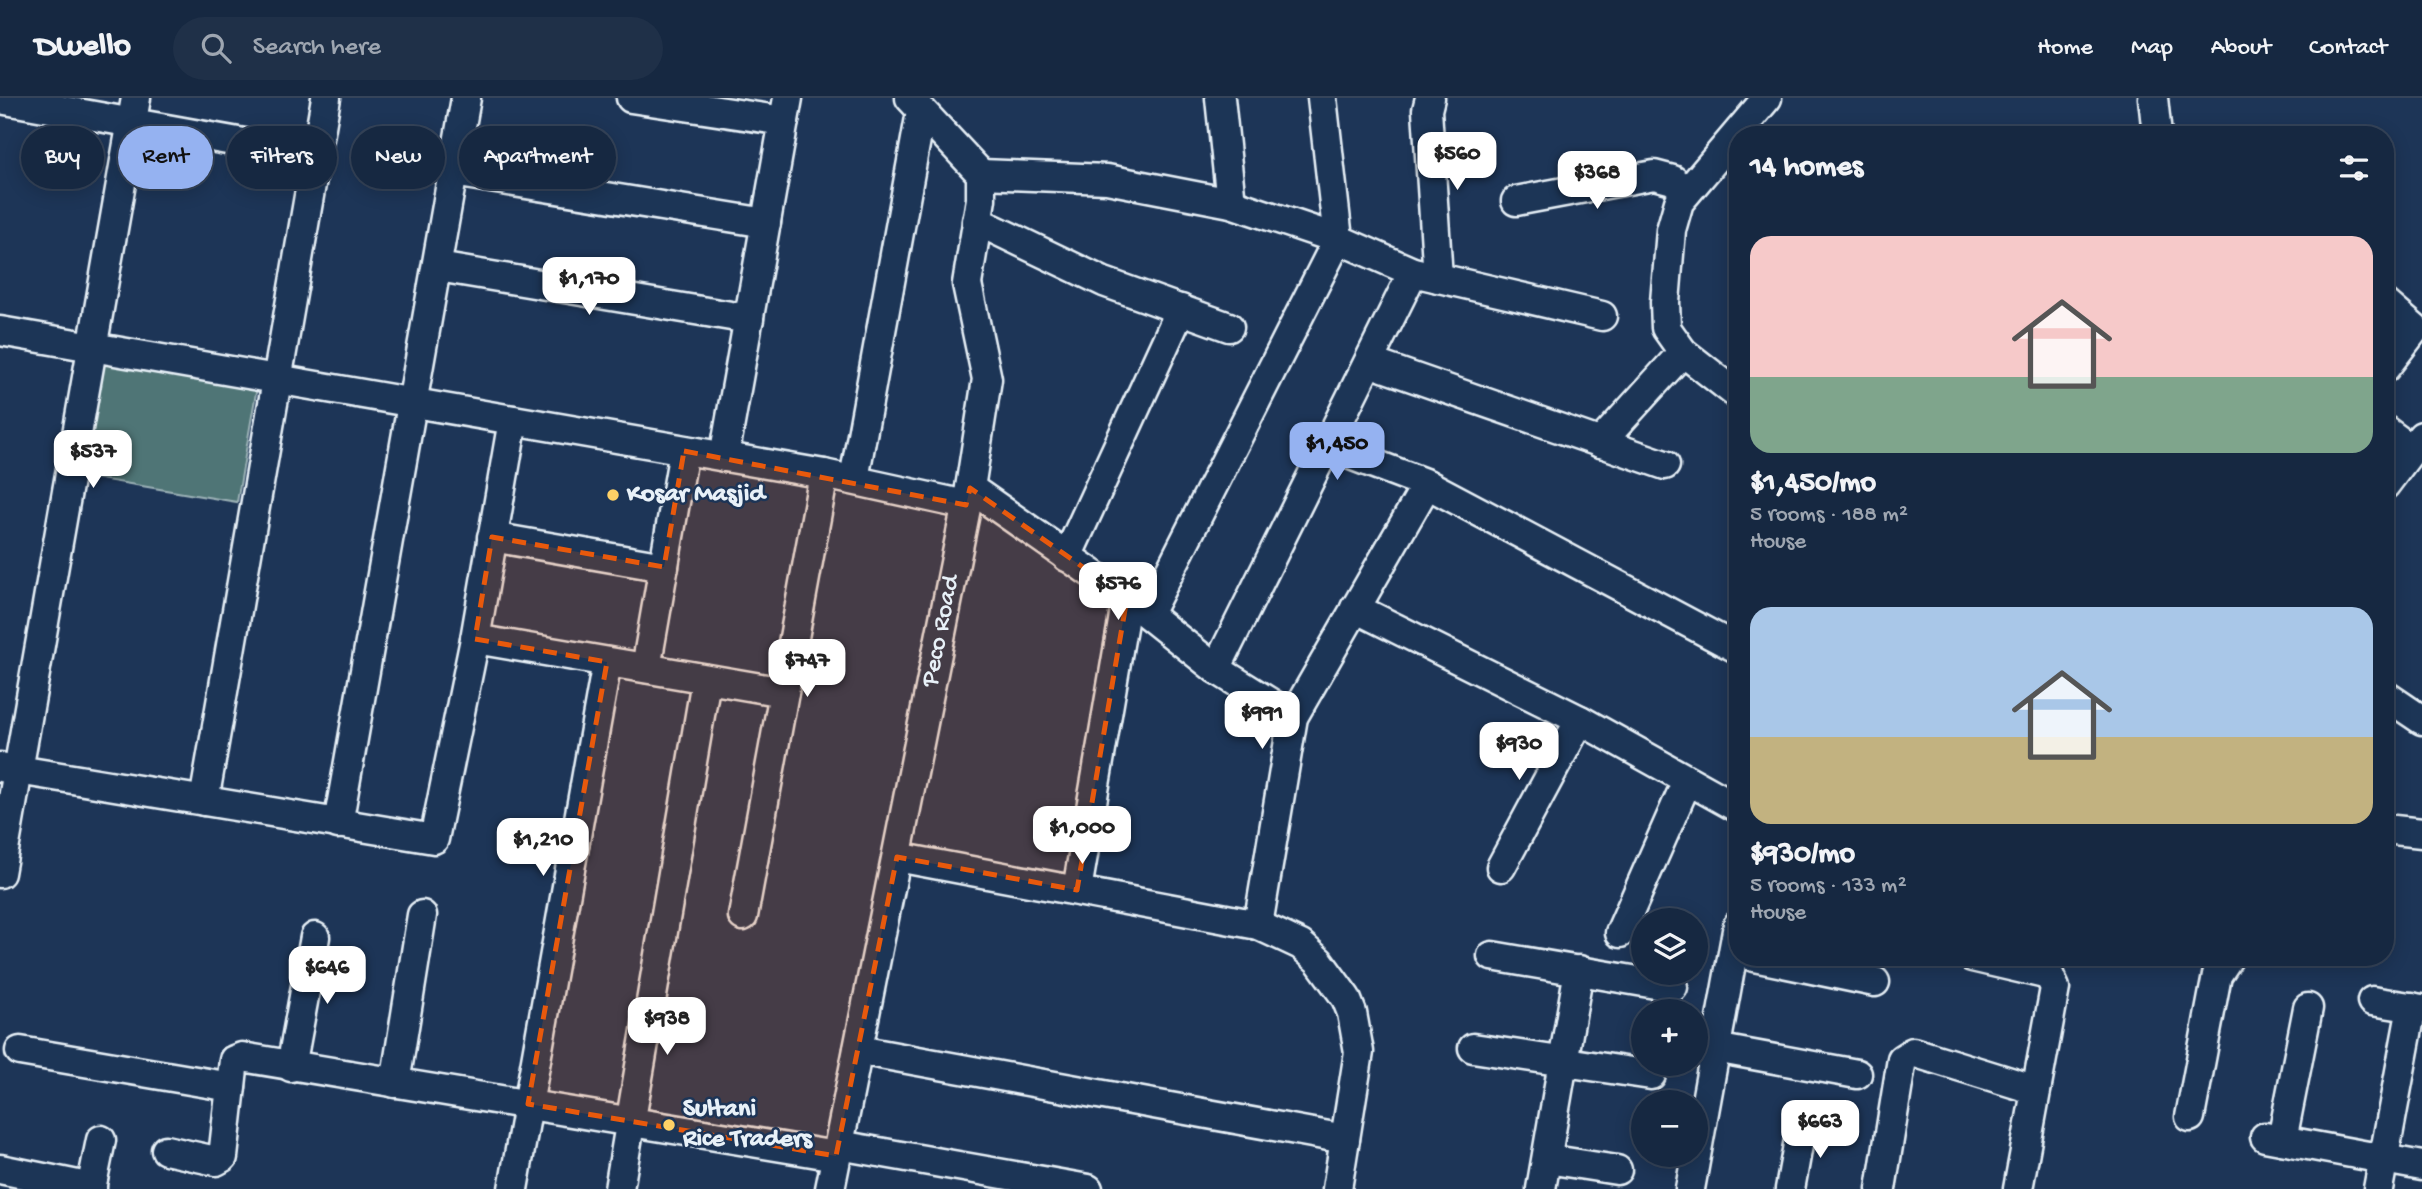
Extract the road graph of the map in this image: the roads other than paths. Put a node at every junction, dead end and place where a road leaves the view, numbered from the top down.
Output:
1 (326, 98) edge
2 (466, 98) edge
3 (631, 98) edge
4 (1220, 98) edge
5 (1322, 98) edge
6 (1430, 98) edge
7 (1767, 98) edge
8 (2153, 98) edge
9 (0, 99) edge
10 (915, 105) edge
11 (786, 110) edge
12 (134, 111) edge
13 (321, 126) edge
14 (1743, 126) edge
15 (2156, 126) edge
16 (227, 134) edge
17 (1729, 143) edge
18 (453, 172) junction
19 (981, 174) junction
20 (311, 189) edge
21 (1687, 192) junction
22 (1516, 201) dead end
23 (1231, 203) junction
24 (977, 221) junction
25 (766, 223) junction
26 (1338, 239) junction
27 (438, 267) junction
28 (1426, 275) junction
29 (1181, 309) junction
30 (2394, 311) edge
31 (1602, 317) dead end
32 (749, 319) junction
33 (1229, 327) dead end
34 (0, 331) edge
35 (93, 348) junction
36 (1683, 352) junction
37 (2394, 356) edge
38 (1369, 362) junction
39 (279, 382) junction
40 (1729, 387) edge
41 (413, 404) junction
42 (513, 420) junction
43 (2394, 434) edge
44 (1600, 443) junction
45 (2417, 443) edge
46 (1327, 446) junction
47 (684, 451) junction
48 (724, 457) junction
49 (1665, 466) dead end
50 (2394, 473) edge
51 (824, 474) junction
52 (853, 479) junction
53 (1427, 484) junction
54 (968, 496) junction
55 (492, 537) junction
56 (1066, 557) junction
57 (664, 567) junction
58 (1138, 606) junction
59 (1355, 608) junction
60 (475, 639) junction
61 (1729, 644) edge
62 (607, 662) junction
63 (646, 668) junction
64 (1216, 669) junction
65 (706, 680) junction
66 (783, 692) junction
67 (2394, 706) edge
68 (1293, 717) junction
69 (1580, 720) junction
70 (2422, 720) edge
71 (9, 768) edge
72 (1687, 780) junction
73 (204, 801) junction
74 (1729, 803) edge
75 (338, 824) junction
76 (2394, 830) edge
77 (2422, 833) edge
78 (897, 857) junction
79 (1501, 867) dead end
80 (0, 873) edge
81 (1077, 890) junction
82 (422, 915) dead end
83 (744, 916) dead end
84 (1258, 925) junction
85 (1619, 933) dead end
86 (315, 937) dead end
87 (1492, 956) dead end
88 (1738, 966) edge
89 (1796, 966) edge
90 (2054, 966) edge
91 (2223, 966) edge
92 (1578, 970) junction
93 (1875, 982) dead end
94 (1673, 987) dead end
95 (2372, 1001) dead end
96 (2308, 1008) dead end
97 (2417, 1008) edge
98 (1473, 1048) dead end
99 (1715, 1048) junction
100 (858, 1050) junction
101 (20, 1051) dead end
102 (1563, 1061) junction
103 (291, 1067) junction
104 (1631, 1072) edge
105 (1857, 1074) dead end
106 (395, 1083) junction
107 (231, 1087) junction
108 (2036, 1090) junction
109 (528, 1104) junction
110 (2190, 1117) dead end
111 (631, 1121) junction
112 (1802, 1123) dead end
113 (1345, 1139) junction
114 (101, 1140) dead end
115 (166, 1150) dead end
116 (837, 1150) junction
117 (1547, 1159) junction
118 (2384, 1159) junction
119 (2422, 1166) edge
120 (0, 1169) edge
121 (1617, 1170) dead end
122 (91, 1188) edge
123 (513, 1189) edge
124 (619, 1189) edge
125 (831, 1189) edge
126 (1088, 1189) edge
127 (1337, 1189) edge
128 (1541, 1189) edge
129 (1690, 1189) edge
130 (1790, 1189) edge
131 (1881, 1189) edge
132 (2018, 1189) edge
133 (2378, 1189) edge

1 - 13 street
2 - 18 street
3 - 11 street
4 - 23 street
5 - 26 street
6 - 28 street
7 - 14 street
8 - 15 street
9 - 12 street
10 - 19 street
10 - 52 street
11 - 25 street
12 - 16 street
12 - 35 street
17 - 21 street
18 - 25 street
18 - 27 street
19 - 23 street
19 - 24 street, Peco Road
20 - 39 street
21 - 22 street
21 - 36 street
23 - 26 street
24 - 29 street
24 - 54 street, Peco Road
25 - 32 street
26 - 28 street
26 - 58 street
27 - 32 street
27 - 41 street
28 - 31 street
28 - 38 street
29 - 33 street
29 - 56 street
30 - 37 street
32 - 48 street
34 - 35 street
35 - 39 street
35 - 71 street
36 - 40 street
36 - 44 street
38 - 44 street
38 - 46 street
39 - 41 street
39 - 73 street
41 - 42 street
41 - 75 street
42 - 47 street
42 - 55 street
43 - 45 street
44 - 49 street
45 - 50 street
46 - 53 street
46 - 64 street
47 - 48 street
47 - 57 street
48 - 51 street
51 - 52 street
51 - 66 street
52 - 54 street
53 - 59 street
53 - 61 street
54 - 56 street
54 - 78 street, Peco Road
55 - 57 street
55 - 60 street
56 - 58 street
57 - 63 street
58 - 64 street
58 - 81 street
59 - 68 street
59 - 69 street
60 - 62 street
60 - 75 street
62 - 63 street
62 - 109 street
63 - 65 street
64 - 68 street
65 - 66 street
65 - 111 street
66 - 83 street
67 - 70 street
68 - 84 street
69 - 72 street
69 - 79 street
71 - 73 street
71 - 80 street
72 - 74 street
72 - 85 street
73 - 75 street
76 - 77 street
78 - 81 street
78 - 100 street, Peco Road
81 - 84 street
82 - 106 street
84 - 113 street
86 - 103 street
87 - 92 street
88 - 99 street
89 - 93 street
90 - 108 street
91 - 110 street
92 - 94 street
92 - 102 street
95 - 97 street
96 - 118 street
97 - 118 street
98 - 102 street
99 - 105 street
99 - 129 street
100 - 113 street
100 - 116 street, Peco Road
101 - 107 street
102 - 104 street
102 - 117 street
103 - 106 street
103 - 107 street
106 - 109 street
107 - 115 street
108 - 131 street
108 - 132 street
109 - 111 street
109 - 123 street
111 - 116 street
111 - 124 street
112 - 130 street
113 - 127 street
114 - 122 street
116 - 125 street, Peco Road
116 - 126 street
117 - 121 street
117 - 128 street
118 - 119 street
118 - 133 street
120 - 122 street

